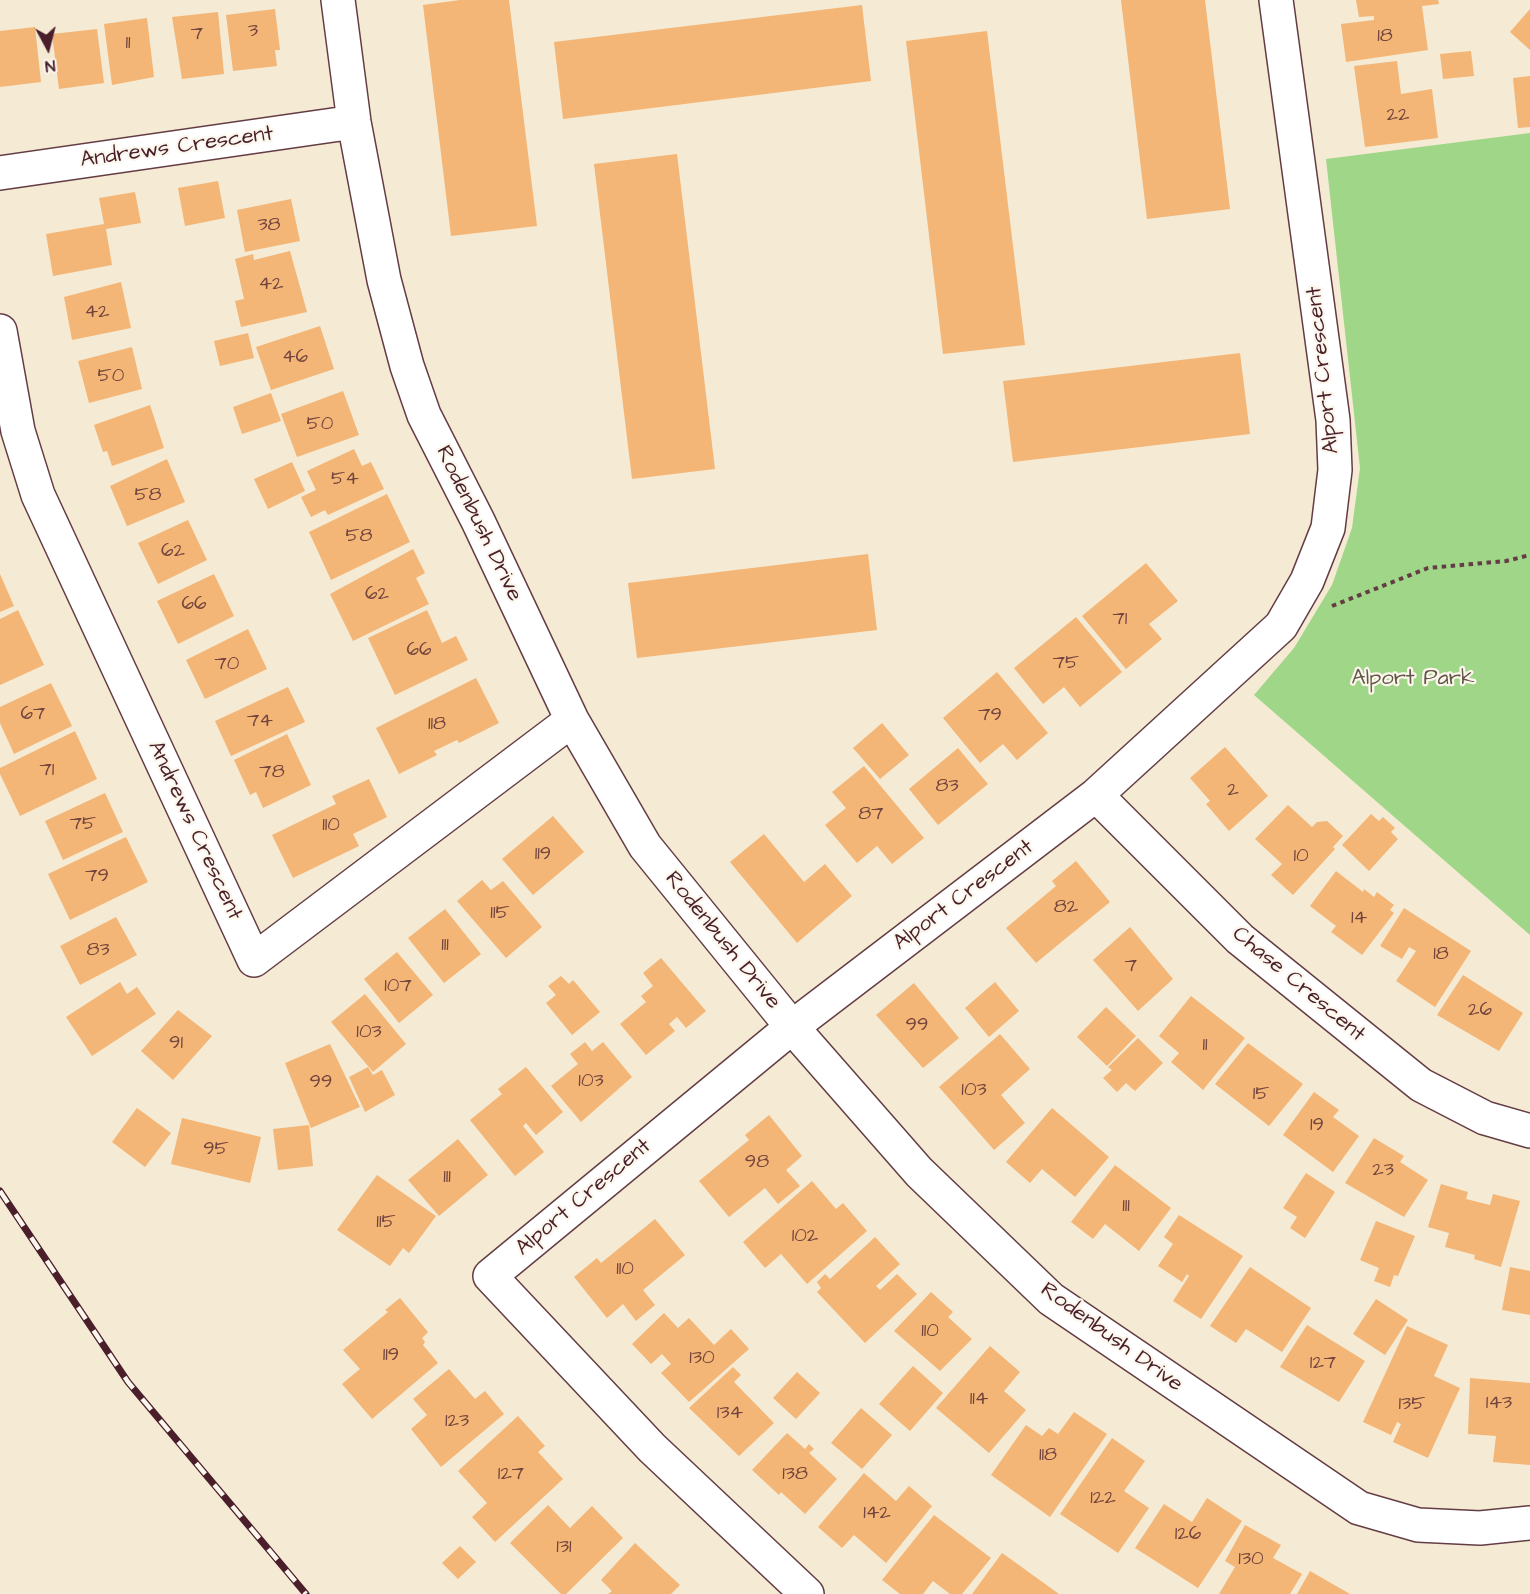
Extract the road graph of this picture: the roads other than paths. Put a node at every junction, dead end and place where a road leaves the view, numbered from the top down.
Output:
1 (338, 0) edge
2 (1276, 0) edge
3 (354, 122) junction
4 (0, 173) edge
5 (0, 331) edge
6 (572, 720) junction
7 (1096, 795) junction
8 (792, 1027) junction
9 (1530, 1131) edge
10 (1530, 1523) edge
11 (807, 1594) edge

1 - 3 street, Rodenbush Drive
2 - 7 street, Alport Crescent
3 - 4 street, Andrews Crescent
3 - 6 street, Rodenbush Drive
5 - 6 street, Andrews Crescent
6 - 8 street, Rodenbush Drive
7 - 8 street, Alport Crescent
7 - 9 street, Chase Crescent
8 - 10 street, Rodenbush Drive
8 - 11 street, Alport Crescent

